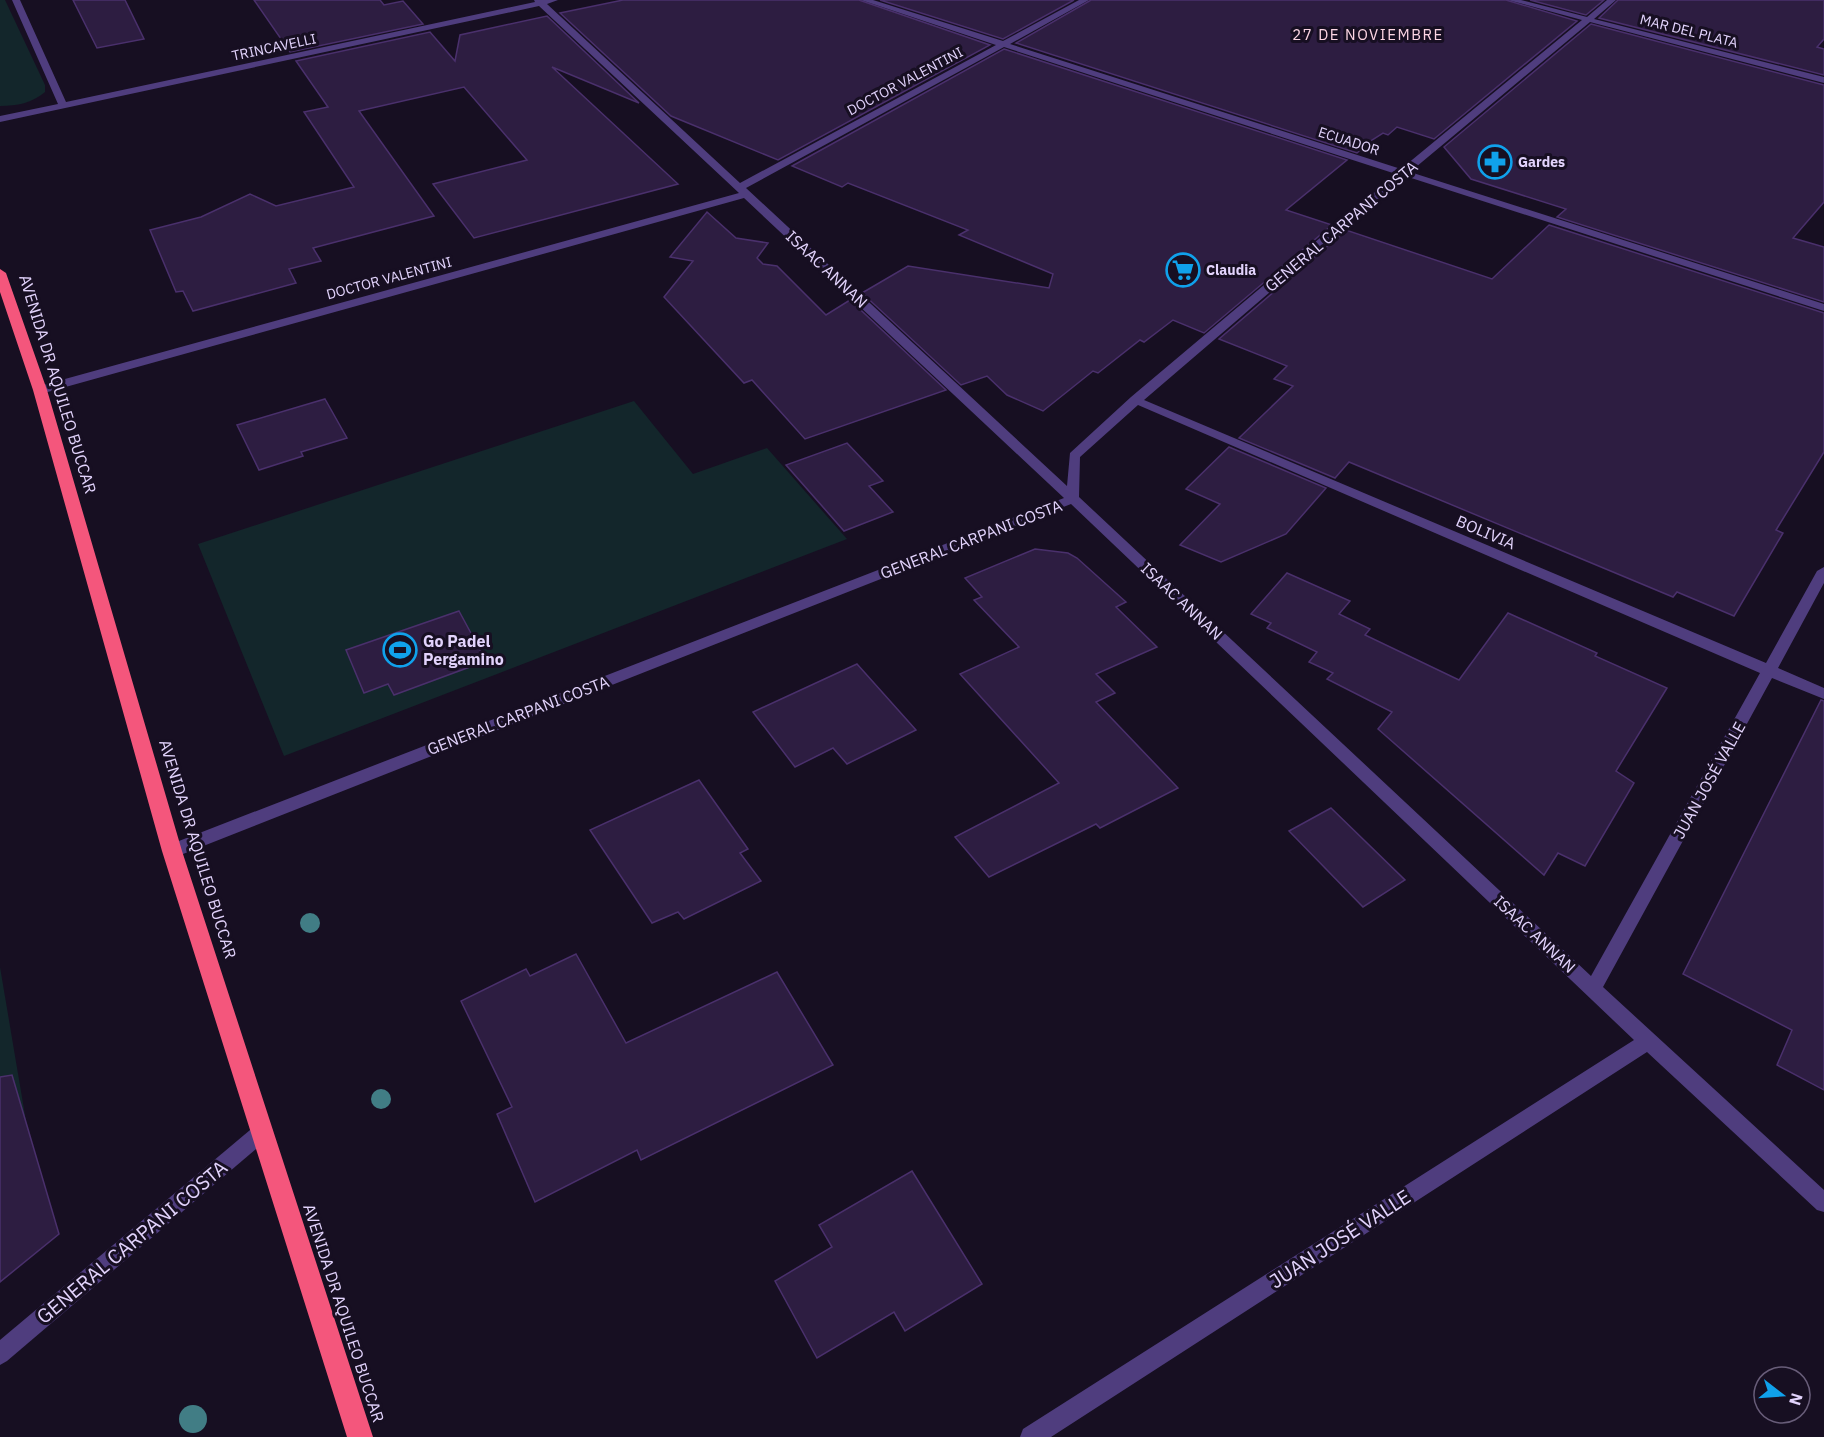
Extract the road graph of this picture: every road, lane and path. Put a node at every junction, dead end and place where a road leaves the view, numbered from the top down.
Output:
1 (16, 0) edge
2 (554, 0) edge
3 (865, 0) edge
4 (1085, 0) edge
5 (1512, 0) edge
6 (1612, 0) edge
7 (540, 2) edge
8 (1589, 20) junction
9 (1003, 45) junction
10 (1824, 80) edge
11 (63, 105) junction
12 (0, 119) edge
13 (1402, 174) junction
14 (743, 191) junction
15 (0, 273) edge
16 (1824, 308) edge
17 (40, 390) junction
18 (1135, 400) junction
19 (1072, 499) junction
20 (1824, 571) edge
21 (1769, 670) junction
22 (1824, 694) edge
23 (172, 850) junction
24 (1593, 989) junction
25 (1648, 1041) junction
26 (263, 1131) junction
27 (1824, 1203) edge
28 (0, 1354) edge
29 (360, 1437) edge
30 (1031, 1437) edge

1 - 11 street
2 - 7 street, TRINCAVELLI
3 - 9 street, ECUADOR
4 - 9 street, DOCTOR VALENTINI
5 - 8 street, MAR DEL PLATA
6 - 8 street, GENERAL CARPANI COSTA
7 - 11 street, TRINCAVELLI
7 - 14 street, ISAAC ANNAN
8 - 10 street, MAR DEL PLATA
8 - 13 street, GENERAL CARPANI COSTA
9 - 13 street, ECUADOR
9 - 14 street, DOCTOR VALENTINI
11 - 12 street, TRINCAVELLI
13 - 16 street, ECUADOR
13 - 18 street, GENERAL CARPANI COSTA
14 - 17 street, DOCTOR VALENTINI
14 - 19 street, ISAAC ANNAN
15 - 17 highway, AVENIDA DR AQUILEO BUCCAR
17 - 23 highway, AVENIDA DR AQUILEO BUCCAR
18 - 19 street, GENERAL CARPANI COSTA
18 - 21 street, BOLIVIA
19 - 23 street, GENERAL CARPANI COSTA
19 - 24 street, ISAAC ANNAN
20 - 21 street, JUAN JOSÉ VALLE
21 - 22 street, BOLIVIA
21 - 24 street, JUAN JOSÉ VALLE
23 - 26 highway, AVENIDA DR AQUILEO BUCCAR
24 - 25 street, ISAAC ANNAN
25 - 27 street, ISAAC ANNAN
25 - 30 street, JUAN JOSÉ VALLE
26 - 28 street, GENERAL CARPANI COSTA
26 - 29 highway, AVENIDA DR AQUILEO BUCCAR

